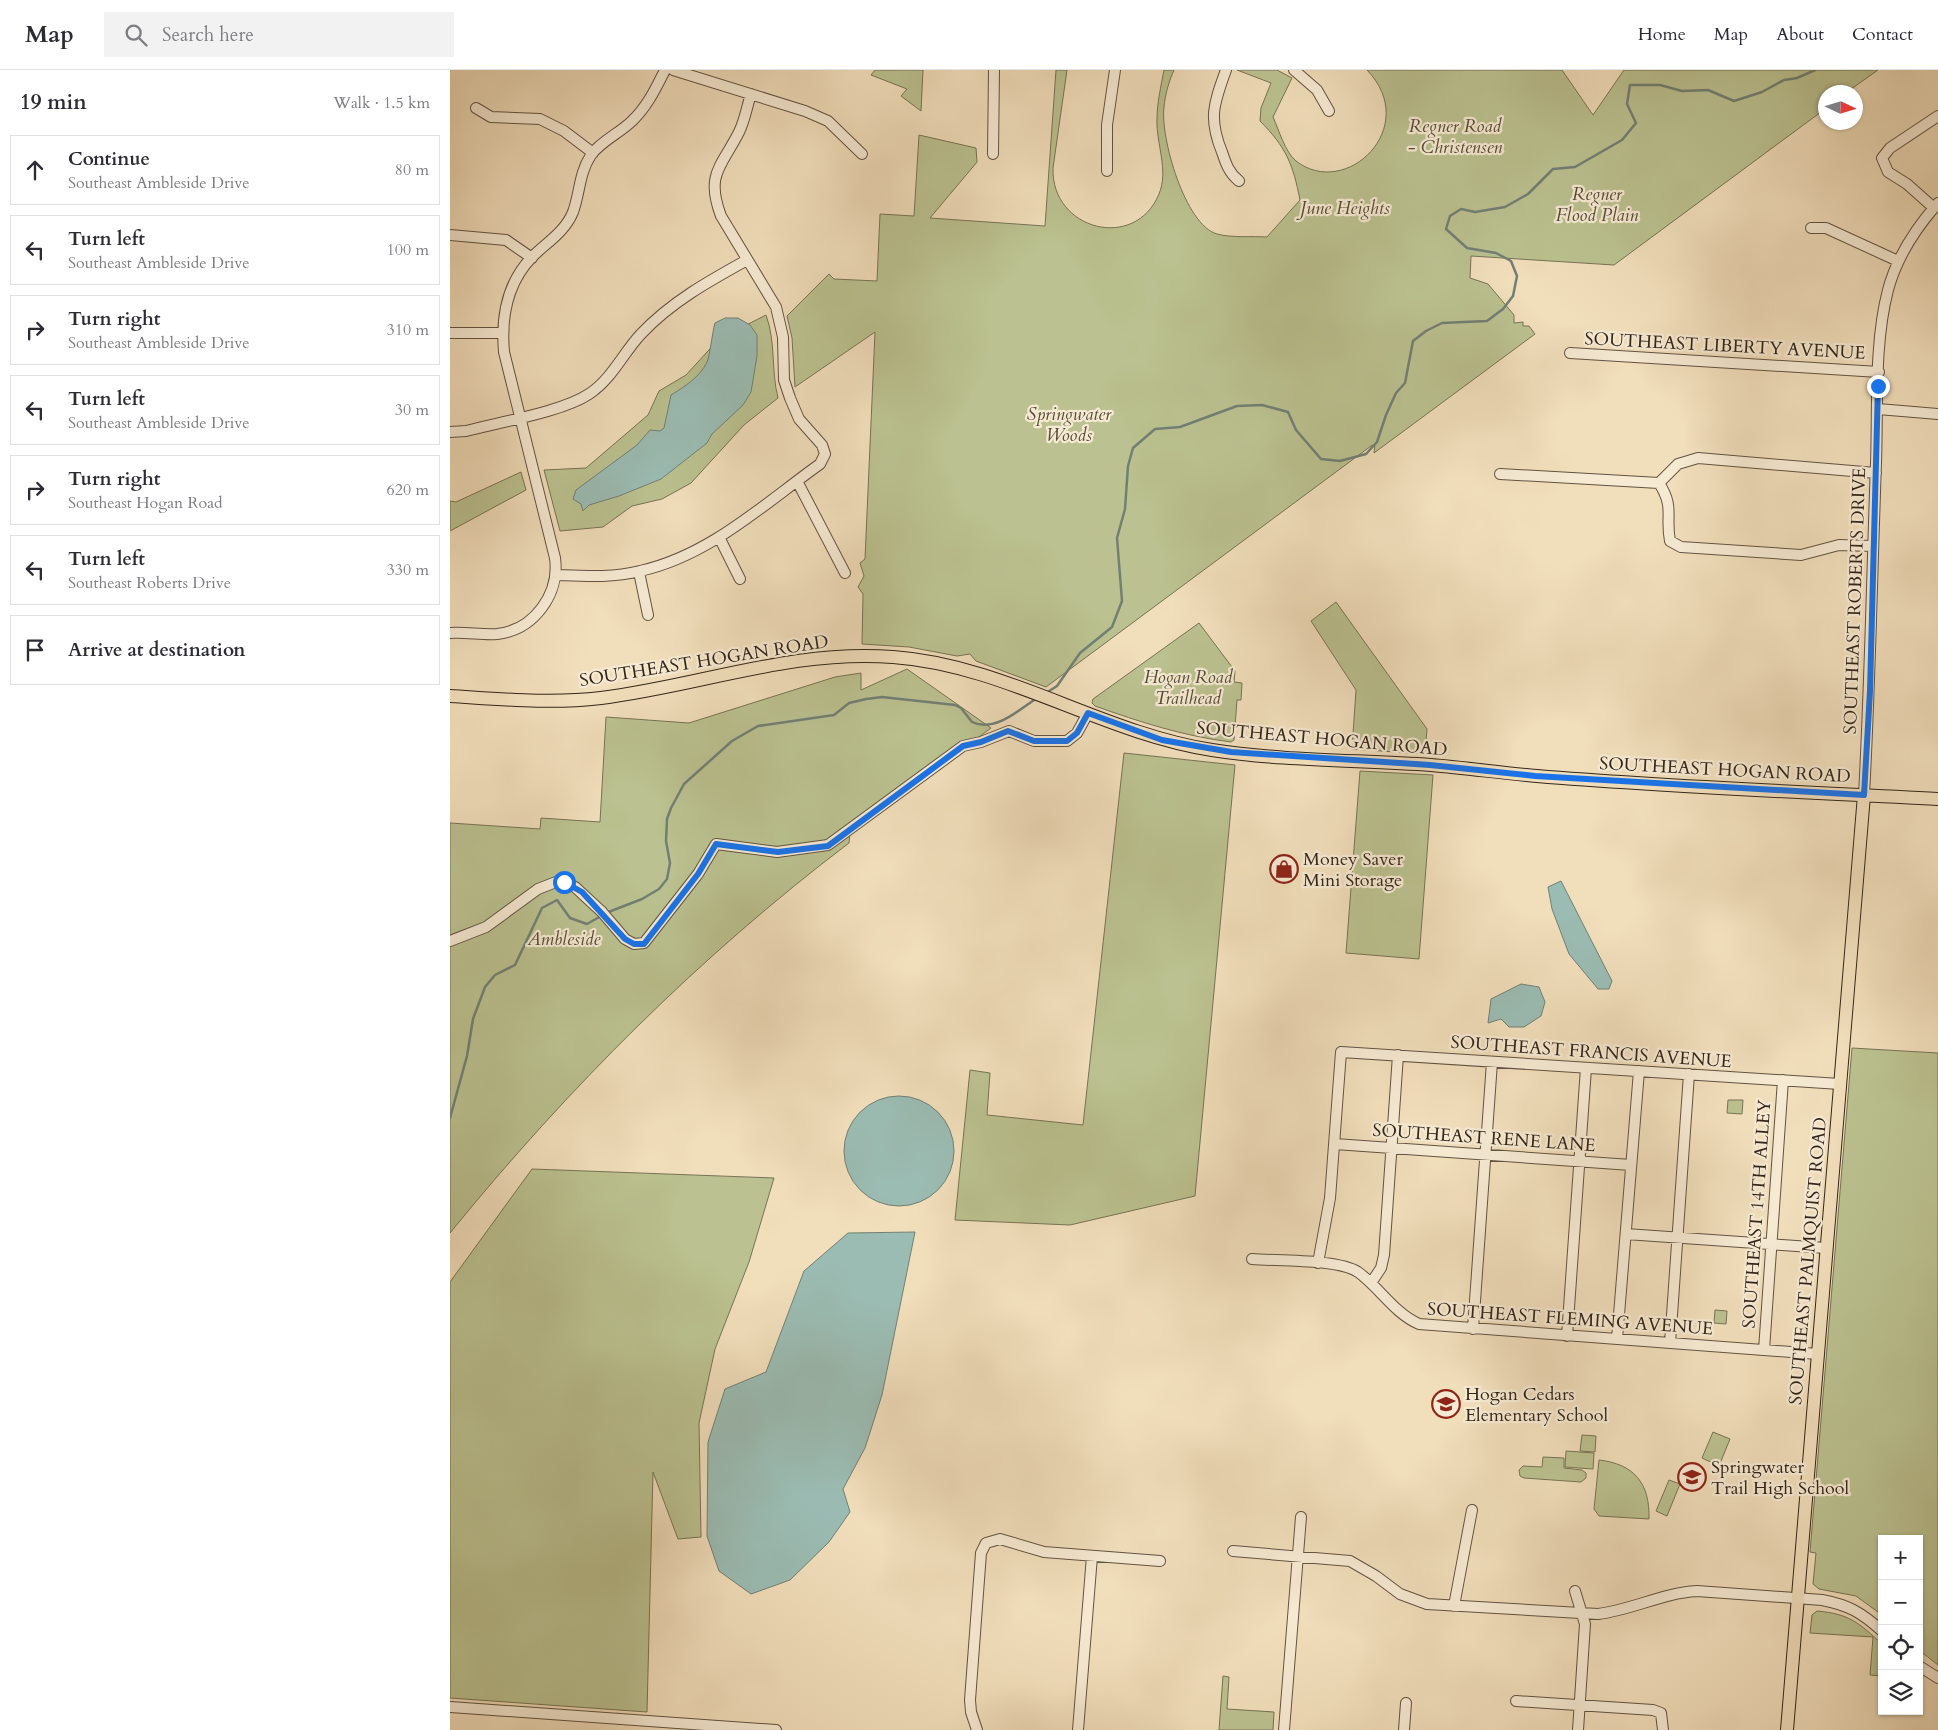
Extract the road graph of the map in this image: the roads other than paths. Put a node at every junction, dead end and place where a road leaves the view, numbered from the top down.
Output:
1 (664, 70) edge
2 (673, 70) edge
3 (994, 70) edge
4 (1115, 70) edge
5 (1226, 70) edge
6 (1294, 70) edge
7 (751, 94) junction
8 (476, 108) dead end
9 (1329, 111) dead end
10 (1938, 116) edge
11 (593, 153) junction
12 (862, 154) dead end
13 (994, 154) dead end
14 (1107, 171) dead end
15 (1239, 181) dead end
16 (1936, 205) edge
17 (1811, 228) dead end
18 (450, 235) edge
19 (532, 258) junction
20 (746, 260) junction
21 (1898, 261) junction
22 (450, 333) edge
23 (502, 333) junction
24 (1570, 353) dead end
25 (1879, 372) junction
26 (1878, 409) junction
27 (1938, 414) edge
28 (519, 417) junction
29 (450, 432) edge
30 (1876, 473) junction
31 (1500, 474) dead end
32 (797, 481) junction
33 (1659, 483) junction
34 (719, 537) junction
35 (1873, 546) junction
36 (639, 572) junction
37 (846, 573) dead end
38 (556, 575) junction
39 (740, 579) dead end
40 (648, 615) dead end
41 (450, 633) edge
42 (450, 696) edge
43 (1088, 713) junction
44 (1864, 795) junction
45 (1938, 799) edge
46 (450, 941) edge
47 (1398, 1055) junction
48 (1492, 1062) junction
49 (1586, 1068) junction
50 (1639, 1071) junction
51 (1688, 1074) junction
52 (1783, 1080) junction
53 (1840, 1084) junction
54 (1334, 1144) junction
55 (1391, 1148) junction
56 (1485, 1154) junction
57 (1579, 1161) junction
58 (1631, 1165) junction
59 (1626, 1234) junction
60 (1677, 1238) junction
61 (1772, 1244) junction
62 (1826, 1248) junction
63 (1252, 1259) dead end
64 (1318, 1263) junction
65 (1371, 1283) junction
66 (1473, 1329) junction
67 (1567, 1336) junction
68 (1617, 1339) junction
69 (1670, 1343) junction
70 (1764, 1350) junction
71 (1818, 1354) junction
72 (1472, 1510) dead end
73 (1301, 1517) dead end
74 (1233, 1551) dead end
75 (1092, 1556) junction
76 (1297, 1556) junction
77 (1160, 1562) dead end
78 (1575, 1591) dead end
79 (1798, 1598) junction
80 (1454, 1606) junction
81 (1582, 1614) junction
82 (1878, 1628) edge
83 (1923, 1669) edge
84 (1938, 1678) edge
85 (1516, 1701) dead end
86 (1406, 1703) dead end
87 (1579, 1706) junction
88 (450, 1707) edge
89 (665, 1726) edge
90 (770, 1730) edge
91 (776, 1730) edge
92 (977, 1730) edge
93 (1078, 1730) edge
94 (1284, 1730) edge
95 (1404, 1730) edge
96 (1578, 1730) edge
97 (1663, 1730) edge
98 (1787, 1730) edge

1 - 11 street
2 - 7 street
3 - 13 street
4 - 14 street
5 - 15 street
6 - 9 street
7 - 12 street
7 - 20 street
8 - 11 street
10 - 16 street
11 - 19 street
16 - 21 street, SOUTHEAST ROBERTS DRIVE
17 - 21 street
18 - 19 street
19 - 23 street
20 - 28 street
20 - 32 street
21 - 25 street, SOUTHEAST ROBERTS DRIVE
22 - 23 street
23 - 28 street
24 - 25 street, SOUTHEAST LIBERTY AVENUE
25 - 26 street, SOUTHEAST ROBERTS DRIVE
26 - 27 street
26 - 30 street, SOUTHEAST ROBERTS DRIVE
28 - 29 street
28 - 38 street
30 - 33 street
30 - 35 street, SOUTHEAST ROBERTS DRIVE
31 - 33 street
32 - 34 street
32 - 37 street
33 - 35 street
34 - 36 street
34 - 39 street
35 - 44 street, SOUTHEAST ROBERTS DRIVE
36 - 38 street
36 - 40 street
38 - 41 street
42 - 43 main road, SOUTHEAST HOGAN ROAD
43 - 44 main road, SOUTHEAST HOGAN ROAD
43 - 46 street
44 - 45 main road, SOUTHEAST HOGAN ROAD
44 - 53 main road, SOUTHEAST PALMQUIST ROAD
47 - 48 street, SOUTHEAST FRANCIS AVENUE
47 - 54 street, SOUTHEAST FRANCIS AVENUE
47 - 55 street
48 - 49 street, SOUTHEAST FRANCIS AVENUE
48 - 56 street
49 - 50 street, SOUTHEAST FRANCIS AVENUE
49 - 57 street
50 - 51 street, SOUTHEAST FRANCIS AVENUE
50 - 58 street
51 - 52 street, SOUTHEAST FRANCIS AVENUE
51 - 60 street
52 - 53 street, SOUTHEAST FRANCIS AVENUE
52 - 61 street, SOUTHEAST 14TH ALLEY
53 - 62 main road, SOUTHEAST PALMQUIST ROAD
54 - 55 street, SOUTHEAST RENE LANE
54 - 64 street
55 - 56 street, SOUTHEAST RENE LANE
55 - 65 street
56 - 57 street, SOUTHEAST RENE LANE
56 - 66 street
57 - 58 street, SOUTHEAST RENE LANE
57 - 67 street
58 - 59 street
59 - 60 street
59 - 68 street
60 - 61 street
60 - 69 street
61 - 62 street
61 - 70 street, SOUTHEAST 14TH ALLEY
62 - 71 main road, SOUTHEAST PALMQUIST ROAD
63 - 64 street, SOUTHEAST FLEMING AVENUE
64 - 65 street, SOUTHEAST FLEMING AVENUE
65 - 66 street, SOUTHEAST FLEMING AVENUE
66 - 67 street, SOUTHEAST FLEMING AVENUE
67 - 68 street, SOUTHEAST FLEMING AVENUE
68 - 69 street, SOUTHEAST FLEMING AVENUE
69 - 70 street, SOUTHEAST FLEMING AVENUE
70 - 71 street, SOUTHEAST FLEMING AVENUE
71 - 79 main road, SOUTHEAST PALMQUIST ROAD
72 - 80 street
73 - 76 street
74 - 76 street
75 - 77 street
75 - 92 street
75 - 93 street
76 - 80 street
76 - 94 street
78 - 81 street
79 - 81 street
79 - 82 street
79 - 98 main road, SOUTHEAST PALMQUIST ROAD
80 - 81 street
81 - 87 street
83 - 84 street
85 - 87 street
86 - 95 street
87 - 96 street
87 - 97 street
88 - 89 street
89 - 90 street
90 - 91 street

